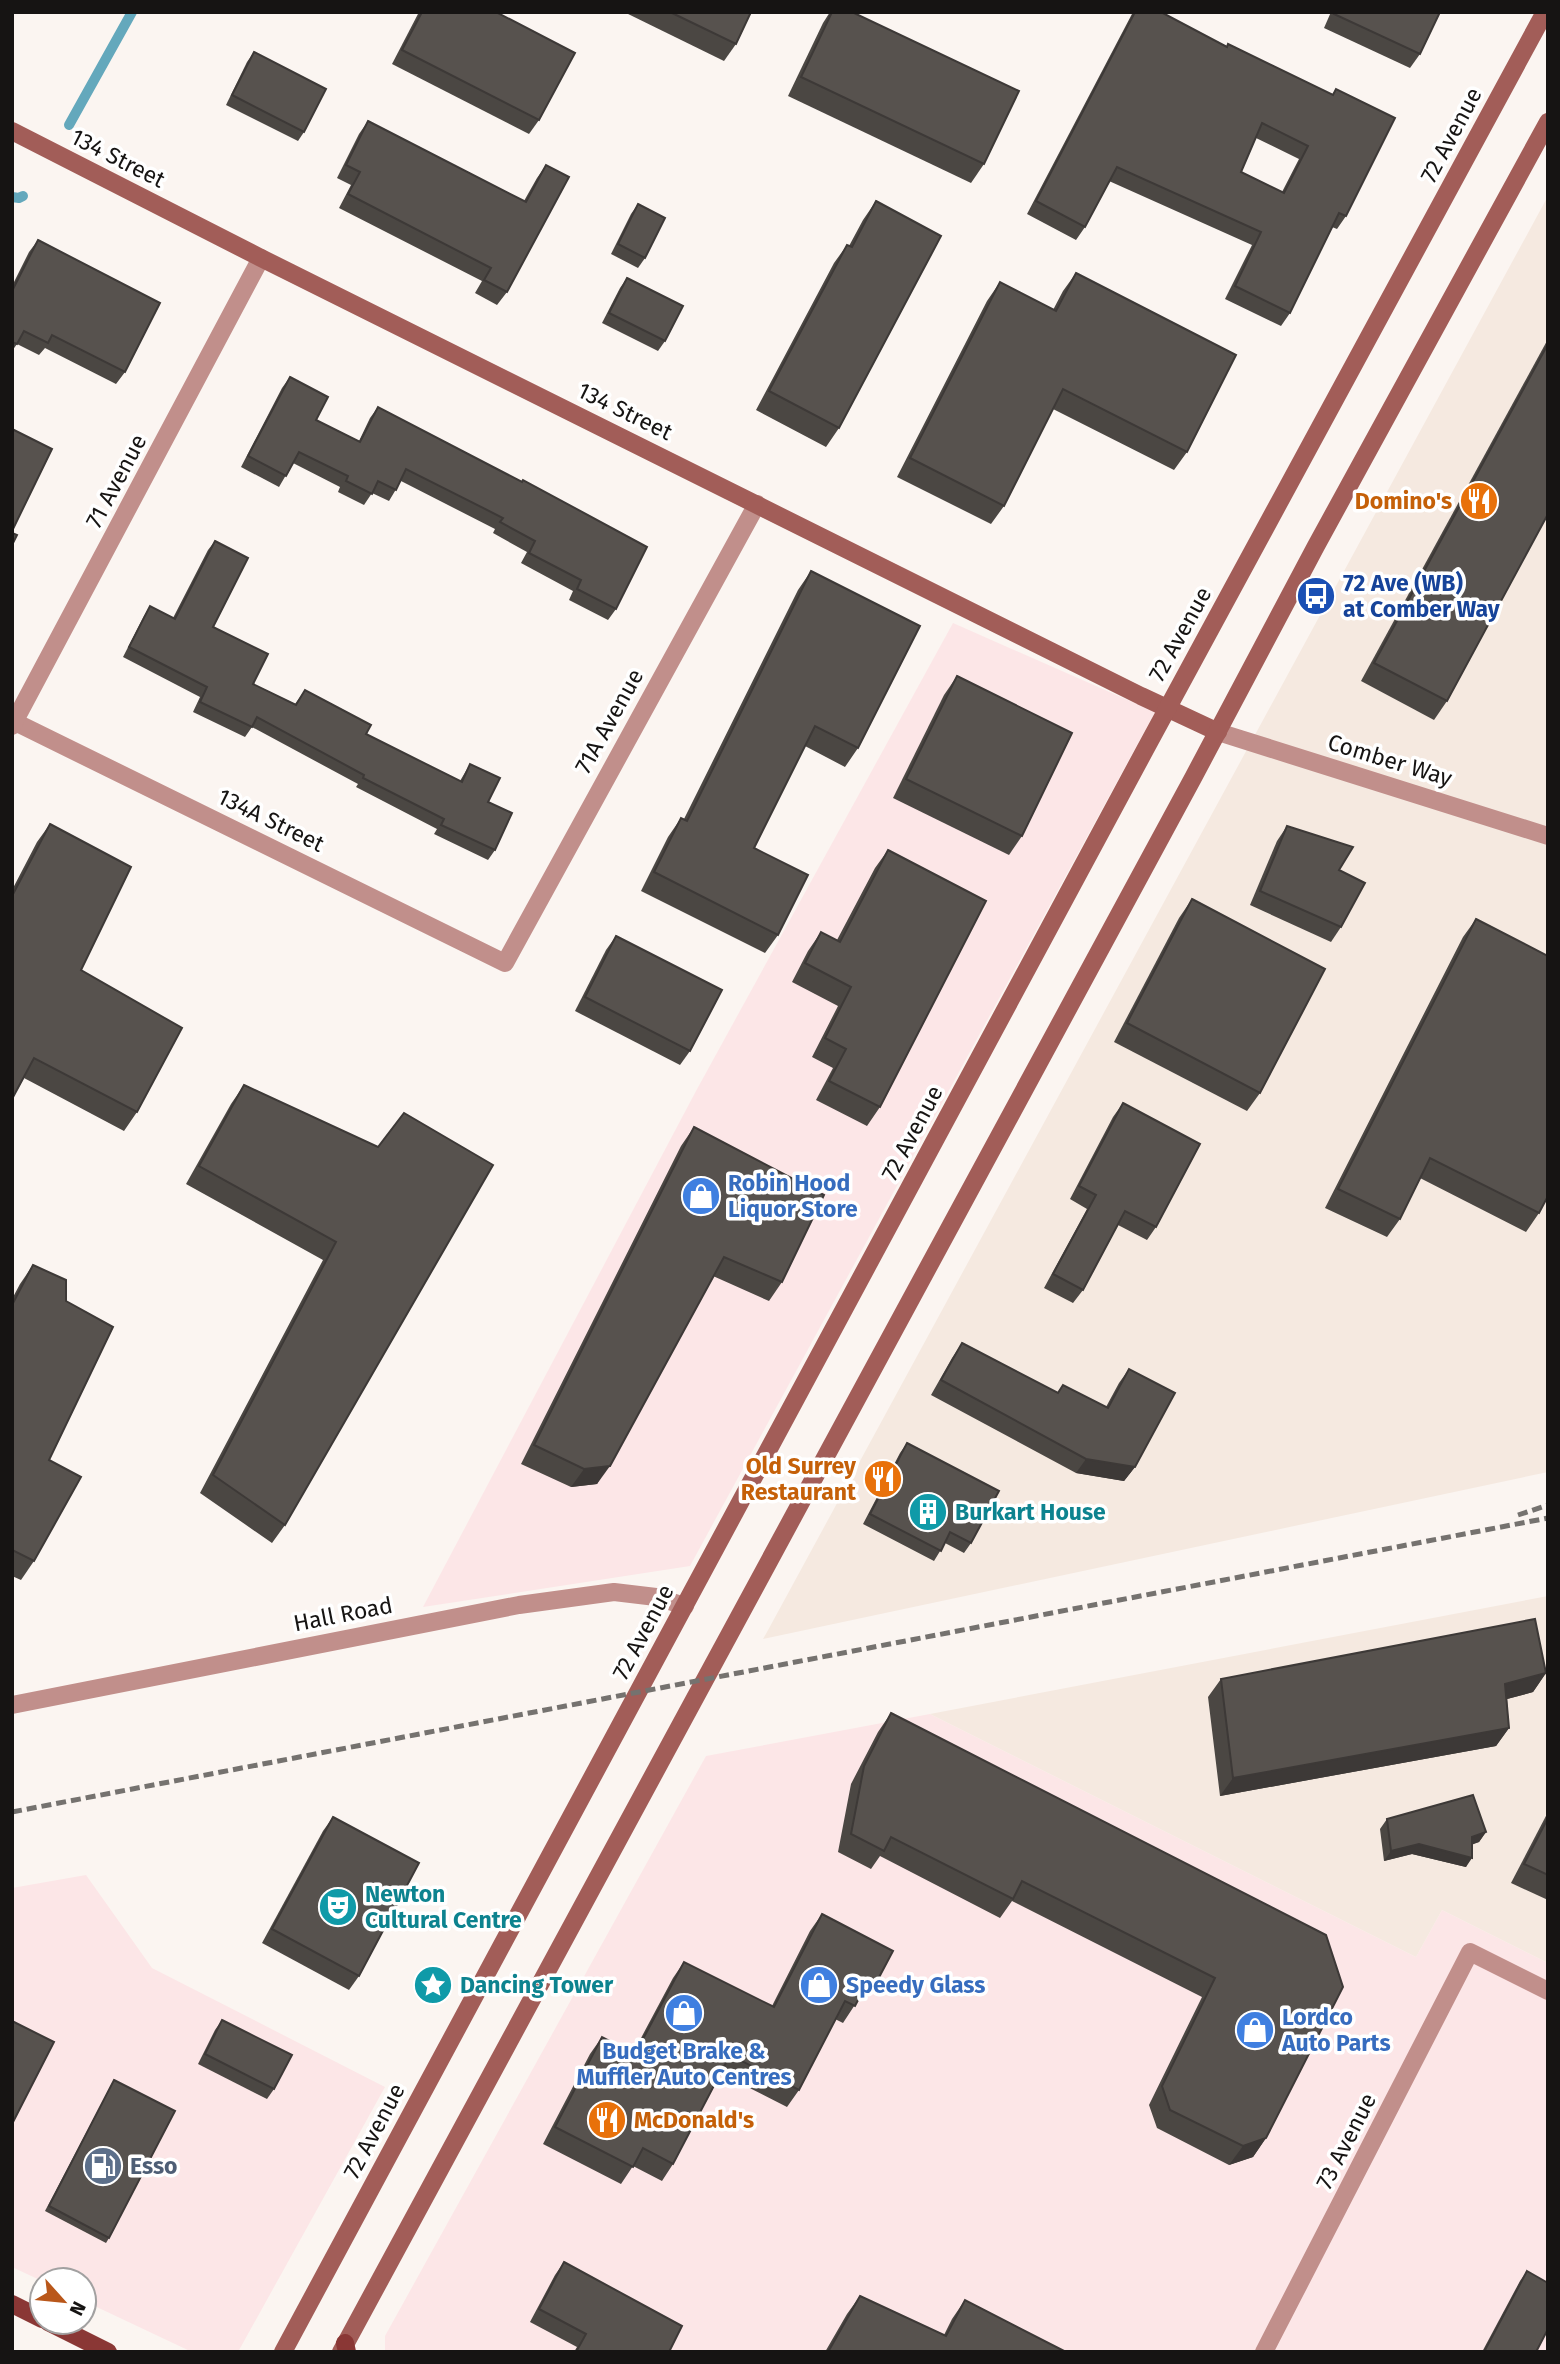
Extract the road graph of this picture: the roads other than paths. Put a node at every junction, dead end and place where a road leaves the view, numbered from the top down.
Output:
1 (1545, 12) edge
2 (1548, 122) edge
3 (12, 131) edge
4 (261, 258) junction
5 (757, 504) junction
6 (1167, 709) junction
7 (14, 724) edge
8 (1218, 732) junction
9 (1548, 836) edge
10 (505, 963) joint
11 (685, 1606) junction
12 (12, 1705) edge
13 (1548, 1991) edge
14 (12, 2304) edge
15 (28, 2312) edge
16 (76, 2336) edge
17 (344, 2349) edge
18 (108, 2352) edge
19 (283, 2352) edge
20 (1264, 2352) edge

1 - 6 main road, 72 Avenue
2 - 8 main road
3 - 4 main road, 134 Street
4 - 5 main road, 134 Street
4 - 7 street, 71 Avenue
5 - 6 main road, 134 Street
5 - 10 street, 71A Avenue
6 - 8 main road, 134 Street
6 - 11 main road, 72 Avenue
7 - 10 street, 134A Street
8 - 9 street, Comber Way
8 - 17 main road
11 - 12 street, Hall Road
11 - 19 main road, 72 Avenue
13 - 20 street, 73 Avenue
14 - 15 main road
16 - 18 main road

